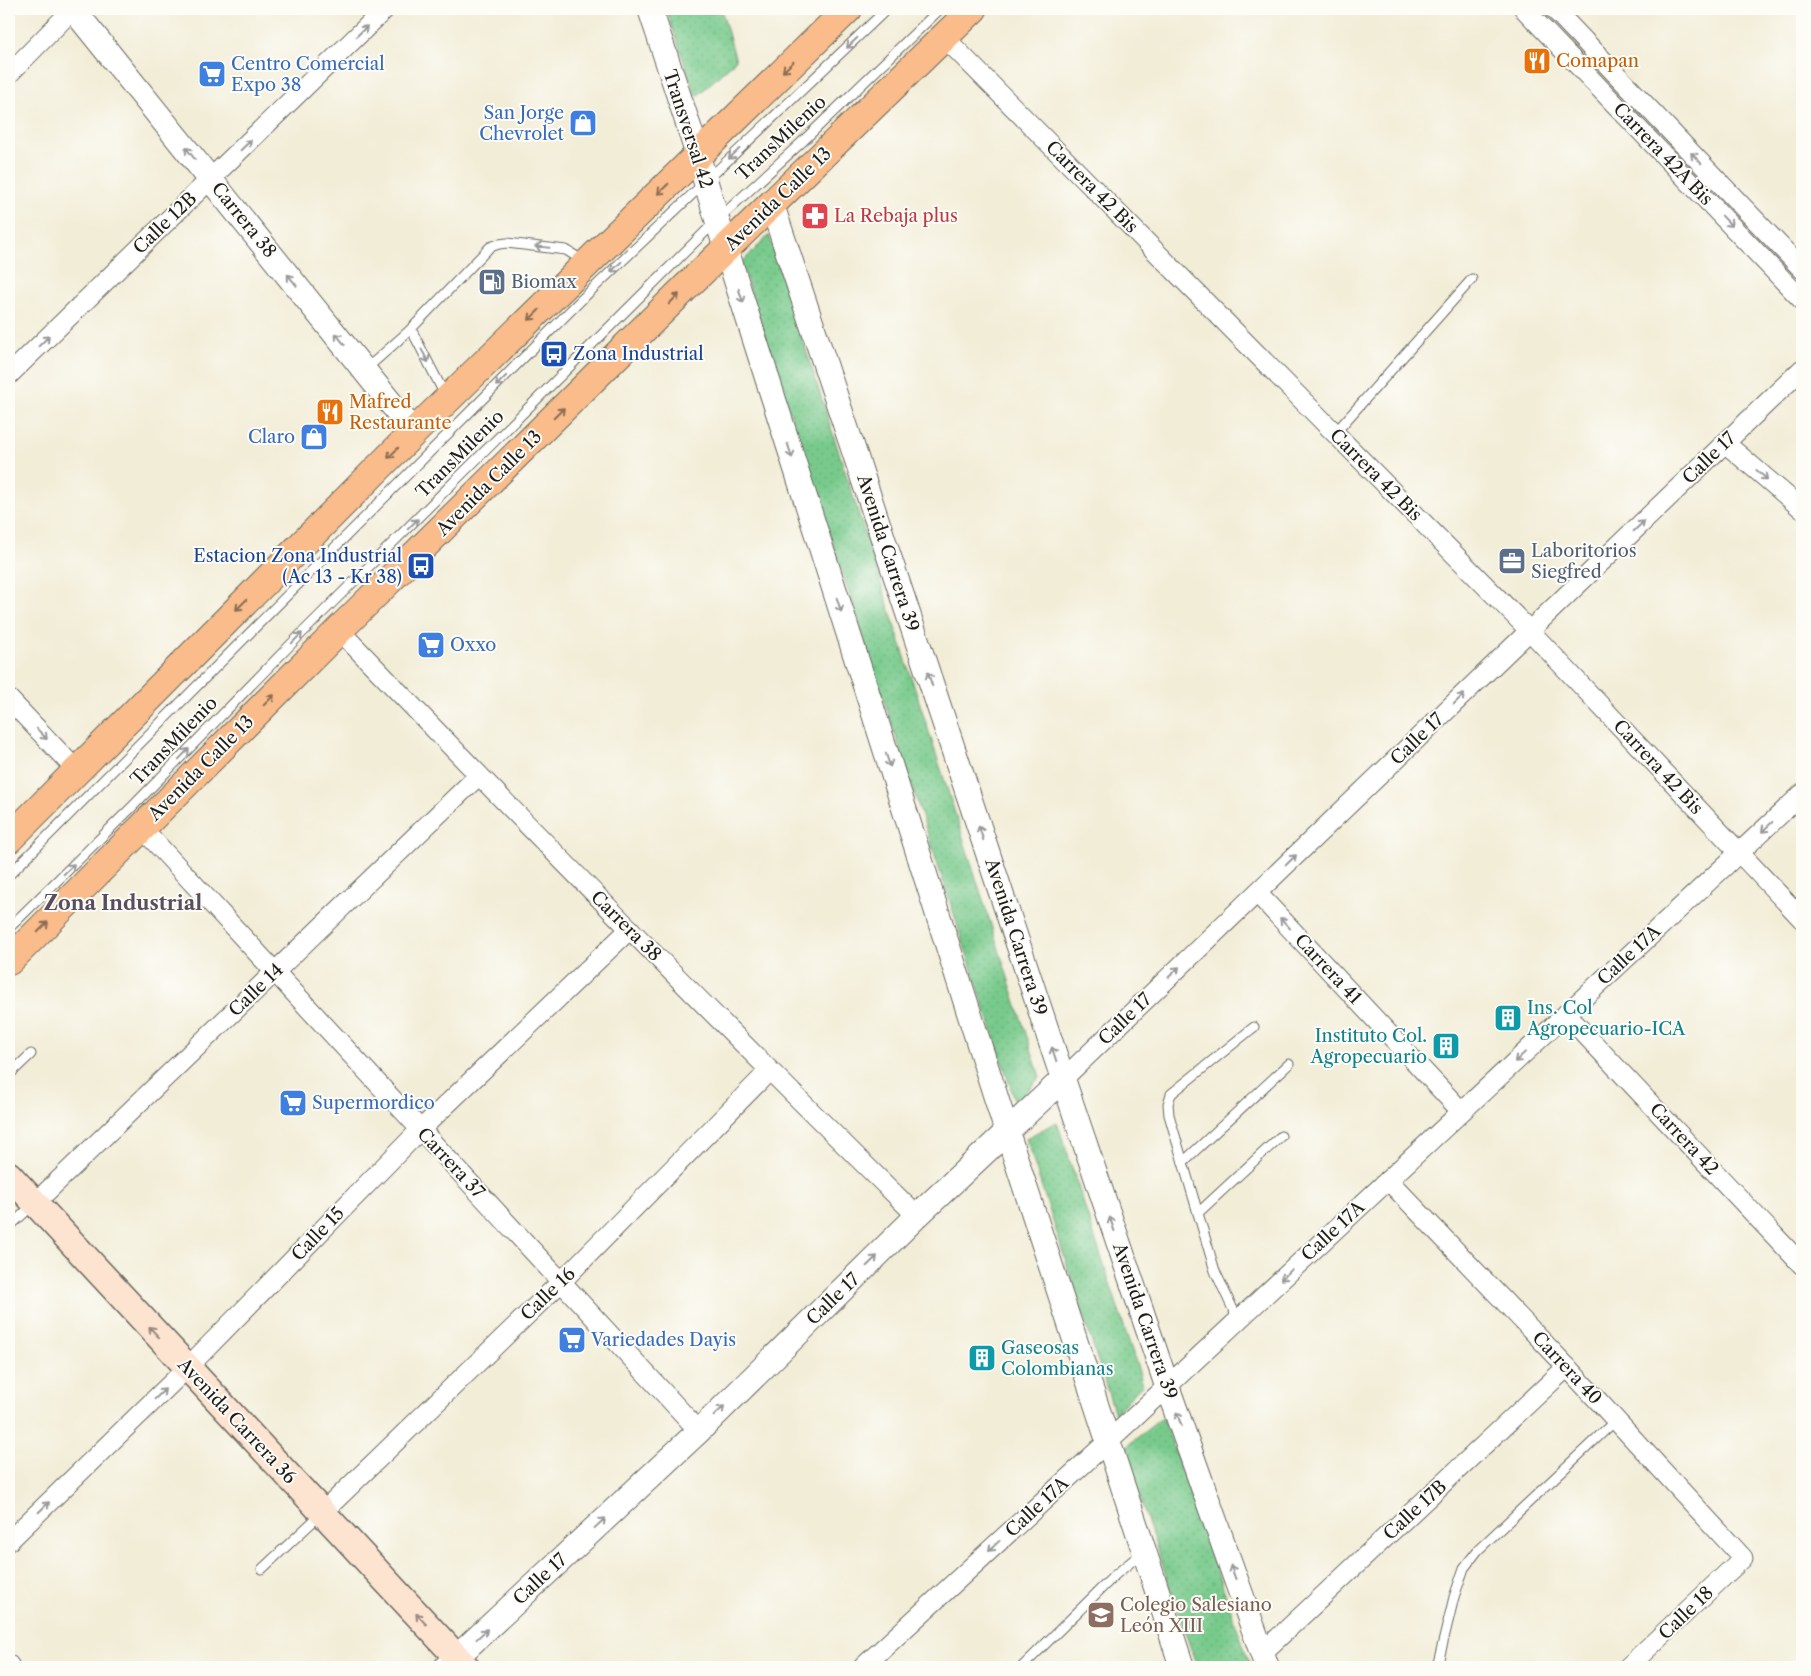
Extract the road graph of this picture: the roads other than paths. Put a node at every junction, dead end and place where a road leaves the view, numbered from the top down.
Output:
1 (73, 9) edge
2 (385, 9) edge
3 (650, 9) edge
4 (848, 9) edge
5 (887, 9) edge
6 (940, 9) edge
7 (973, 9) edge
8 (1524, 9) edge
9 (1555, 9) edge
10 (1539, 25) junction
11 (944, 37) junction
12 (9, 74) edge
13 (1623, 82) junction
14 (1609, 98) junction
15 (1675, 136) junction
16 (1660, 152) junction
17 (698, 155) junction
18 (210, 179) junction
19 (705, 182) junction
20 (772, 205) junction
21 (717, 220) junction
22 (726, 249) junction
23 (587, 263) junction
24 (1802, 269) edge
25 (1472, 279) dead end
26 (1802, 300) edge
27 (411, 329) junction
28 (363, 368) junction
29 (1802, 369) edge
30 (9, 375) edge
31 (447, 400) junction
32 (414, 432) junction
33 (1335, 433) junction
34 (1725, 443) junction
35 (1802, 509) edge
36 (339, 630) junction
37 (1530, 631) junction
38 (9, 699) edge
39 (78, 770) junction
40 (478, 776) junction
41 (1802, 794) edge
42 (142, 828) junction
43 (9, 839) edge
44 (1739, 853) junction
45 (9, 875) edge
46 (1256, 893) junction
47 (1802, 920) edge
48 (9, 928) edge
49 (630, 929) junction
50 (9, 961) edge
51 (274, 972) junction
52 (1566, 1014) junction
53 (1254, 1027) dead end
54 (31, 1054) dead end
55 (1288, 1064) dead end
56 (769, 1071) junction
57 (9, 1075) edge
58 (1063, 1078) junction
59 (1461, 1112) junction
60 (420, 1130) junction
61 (1006, 1132) junction
62 (1281, 1136) dead end
63 (1183, 1162) junction
64 (9, 1174) edge
65 (1388, 1180) junction
66 (35, 1203) junction
67 (1198, 1213) junction
68 (917, 1216) junction
69 (9, 1228) edge
70 (1802, 1265) edge
71 (561, 1282) junction
72 (1238, 1320) junction
73 (1567, 1367) junction
74 (187, 1368) junction
75 (1167, 1386) junction
76 (1616, 1420) junction
77 (699, 1431) junction
78 (1107, 1442) junction
79 (323, 1512) junction
80 (9, 1541) edge
81 (1144, 1552) junction
82 (1743, 1558) joint
83 (262, 1569) dead end
84 (1265, 1660) edge
85 (457, 1664) edge
86 (863, 1667) edge
87 (1022, 1667) edge
88 (1182, 1667) edge
89 (1437, 1667) edge
90 (1628, 1667) edge

1 - 12 street
18 -> 1 street, Carrera 38
18 -> 2 street, Calle 12B
3 - 17 street, Transversal 42
4 -> 17 main road
5 -> 19 lane, TransMilenio
6 - 21 lane, TransMilenio
7 - 11 main road, Avenida Calle 13
8 - 10 street, Carrera 42A Bis
9 - 10 street
9 - 13 street, Carrera 42A Bis
10 - 14 street, Carrera 42A Bis
11 - 20 main road, Avenida Calle 13
11 - 33 street, Carrera 42 Bis
13 - 14 street
13 - 15 street, Carrera 42A Bis
14 - 16 street, Carrera 42A Bis
15 - 16 street
24 -> 15 street, Carrera 42A Bis
16 -> 26 street, Carrera 42A Bis
17 - 19 street, Transversal 42
17 -> 23 main road
28 -> 18 street, Carrera 38
30 -> 18 street, Calle 12B
19 - 21 street, Transversal 42
19 -> 45 lane, TransMilenio
20 - 22 main road, Avenida Calle 13
58 -> 20 street, Avenida Carrera 39
21 - 22 street, Transversal 42
48 -> 21 lane, TransMilenio
36 -> 22 main road, Avenida Calle 13
22 -> 61 street
23 -> 27 lane
23 -> 31 main road
25 - 33 lane
27 - 28 lane
27 -> 31 lane
28 - 32 street, Carrera 38
29 - 34 street, Calle 17
31 - 32 main road
32 -> 39 main road
33 - 37 street, Carrera 42 Bis
34 -> 35 street
37 -> 34 street, Calle 17
36 - 40 street, Carrera 38
42 -> 36 main road, Avenida Calle 13
37 - 44 street, Carrera 42 Bis
46 -> 37 street, Calle 17
38 -> 39 street
39 - 43 main road
40 - 49 street, Carrera 38
40 - 51 street, Calle 14
41 -> 44 street, Calle 17A
50 -> 42 main road, Avenida Calle 13
42 - 51 street, Carrera 37
44 - 47 street, Carrera 42 Bis
44 - 52 street, Calle 17A
58 -> 46 street, Calle 17
59 -> 46 street, Carrera 41
49 - 56 street, Carrera 38
49 - 60 street, Calle 15
51 - 60 street, Carrera 37
51 - 66 street, Calle 14
52 -> 59 street, Calle 17A
52 - 70 street, Carrera 42
53 - 63 lane
54 - 57 lane
55 - 63 lane
56 - 68 street, Carrera 38
56 - 71 street, Calle 16
58 - 61 street, Calle 17
75 -> 58 street, Avenida Carrera 39
59 - 65 street, Calle 17A
60 - 71 street, Carrera 37
60 - 74 street, Calle 15
61 - 68 street, Calle 17
61 - 78 street
62 - 67 lane
63 - 67 lane
64 - 66 main road, Avenida Carrera 36
65 -> 72 street, Calle 17A
65 - 73 street, Carrera 40
66 - 69 lane
74 -> 66 main road, Avenida Carrera 36
67 - 72 lane
77 -> 68 street, Calle 17
71 - 77 street, Carrera 37
71 - 79 street, Calle 16
72 - 75 street, Calle 17A
73 - 76 street, Carrera 40
73 - 84 street, Calle 17B
74 - 79 main road, Avenida Carrera 36
80 -> 74 street, Calle 15
75 - 78 street, Calle 17A
84 -> 75 street, Avenida Carrera 39
76 - 82 street, Carrera 40
76 - 89 lane
85 -> 77 street, Calle 17
78 - 81 street
78 -> 86 street, Calle 17A
79 - 83 lane
85 -> 79 main road, Avenida Carrera 36
81 - 87 lane
81 - 88 street
82 - 90 street, Calle 18

